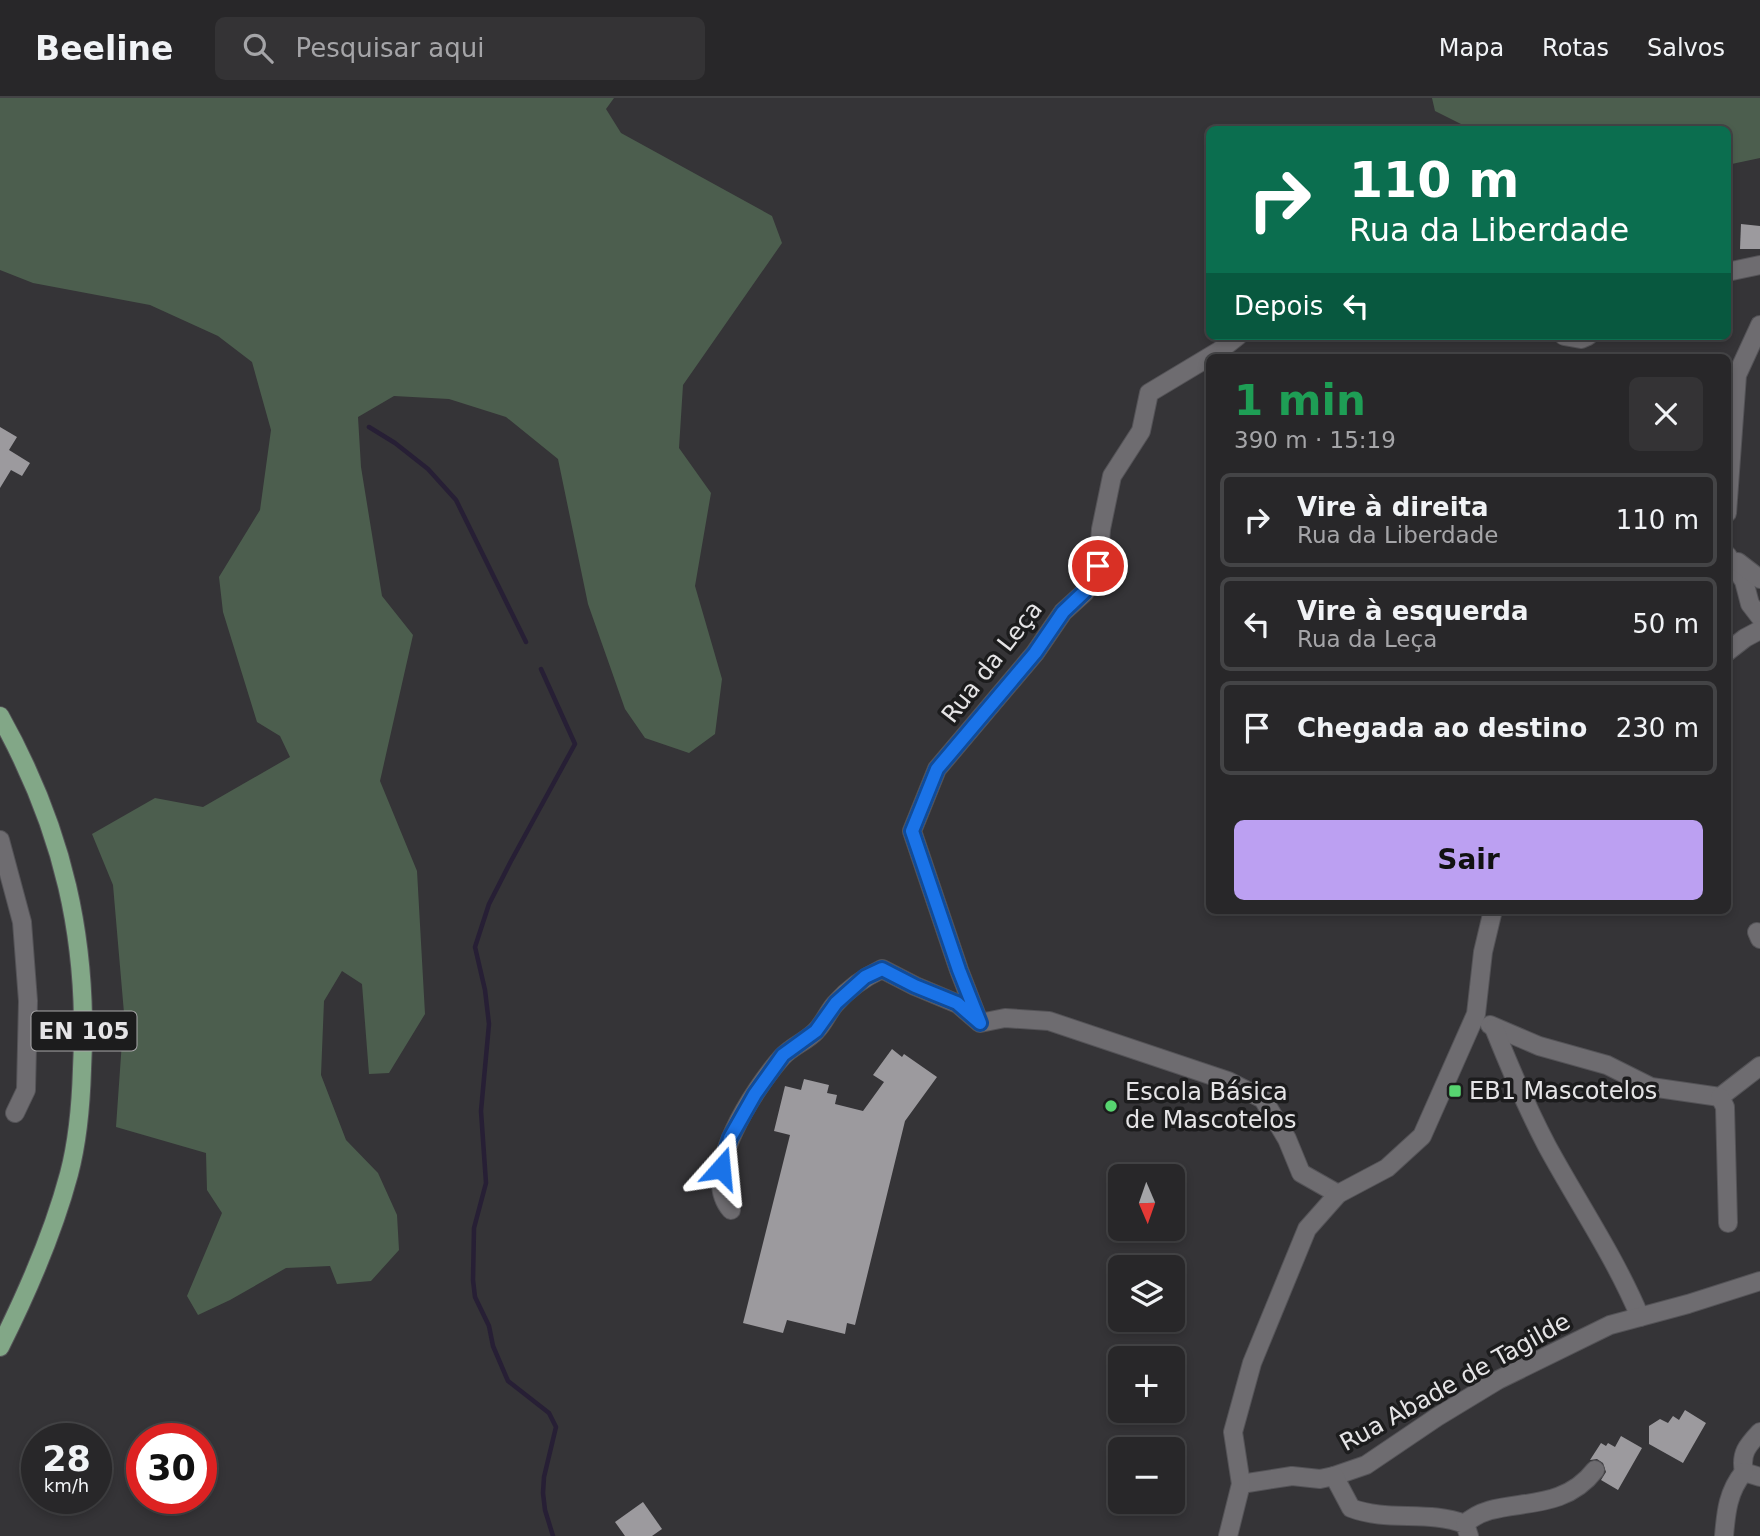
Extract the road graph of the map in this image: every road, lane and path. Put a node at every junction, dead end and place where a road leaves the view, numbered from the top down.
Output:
1 (1760, 265) edge
2 (1731, 271) edge
3 (1760, 324) edge
4 (1233, 340) edge
5 (1214, 354) edge
6 (1206, 359) edge
7 (1732, 411) edge
8 (1731, 431) edge
9 (1731, 557) edge
10 (1731, 561) edge
11 (1760, 579) edge
12 (1760, 617) edge
13 (1760, 630) edge
14 (1731, 649) edge
15 (0, 716) edge
16 (0, 840) edge
17 (1492, 914) edge
18 (1476, 1014) junction
19 (980, 1023) junction
20 (1494, 1028) junction
21 (1760, 1066) edge
22 (1720, 1097) junction
23 (15, 1113) dead end
24 (1338, 1194) junction
25 (731, 1210) dead end
26 (1728, 1223) dead end
27 (1760, 1281) edge
28 (1640, 1317) junction
29 (0, 1347) edge
30 (1760, 1432) edge
31 (1595, 1470) dead end
32 (1752, 1475) edge
33 (1334, 1476) junction
34 (1241, 1483) junction
35 (1467, 1530) edge
36 (1228, 1536) edge
37 (1724, 1536) edge

1 - 2 street
3 - 7 street
4 - 5 street, Rua da Leça
6 - 19 street, Rua da Leça
7 - 8 street
9 - 11 street
10 - 12 street
13 - 14 street
15 - 29 main road, EN 105
16 - 23 street
17 - 18 street
18 - 20 street
18 - 24 street
19 - 24 street
19 - 25 street
20 - 22 street
20 - 28 street
21 - 22 street
22 - 26 street
24 - 34 street
27 - 28 street, Rua Abade de Tagilde
28 - 33 street, Rua Abade de Tagilde
30 - 32 street
31 - 35 street
32 - 37 street
33 - 34 street, Rua Abade de Tagilde
33 - 35 street
34 - 36 street

